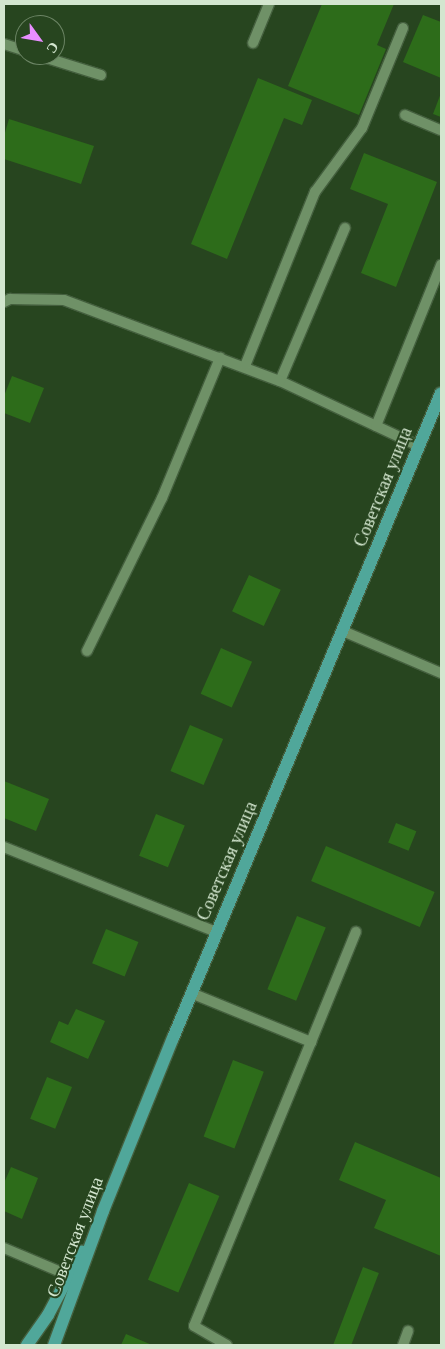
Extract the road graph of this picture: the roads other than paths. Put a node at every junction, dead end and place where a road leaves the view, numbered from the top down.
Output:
1 (269, 4) edge
2 (404, 28) dead end
3 (253, 43) dead end
4 (65, 64) edge
5 (101, 76) dead end
6 (405, 115) dead end
7 (441, 130) edge
8 (345, 228) dead end
9 (441, 266) edge
10 (4, 302) edge
11 (220, 358) junction
12 (246, 366) junction
13 (280, 381) junction
14 (441, 393) edge
15 (376, 426) junction
16 (419, 446) junction
17 (343, 631) junction
18 (87, 651) dead end
19 (441, 673) edge
20 (4, 848) edge
21 (216, 932) junction
22 (356, 932) dead end
23 (191, 993) junction
24 (311, 1042) junction
25 (103, 1211) junction
26 (4, 1248) edge
27 (68, 1275) junction
28 (408, 1331) dead end
29 (27, 1345) edge
30 (54, 1345) edge
31 (227, 1345) edge
32 (403, 1345) edge

1 - 3 lane
2 - 12 lane
4 - 5 lane
6 - 7 lane
8 - 13 lane
9 - 15 lane
10 - 11 lane
11 - 12 lane
11 - 18 lane
12 - 13 lane
13 - 15 lane
14 - 16 main road, Советская улица
15 - 16 lane
16 - 17 main road, Советская улица
17 - 19 lane
17 - 21 main road, Советская улица
20 - 21 lane
21 - 23 main road, Советская улица
22 - 24 lane
23 - 24 lane
23 - 25 main road, Советская улица
24 - 31 lane
25 - 27 main road
25 - 30 main road, Советская улица
26 - 27 lane
27 - 29 main road
28 - 32 lane

